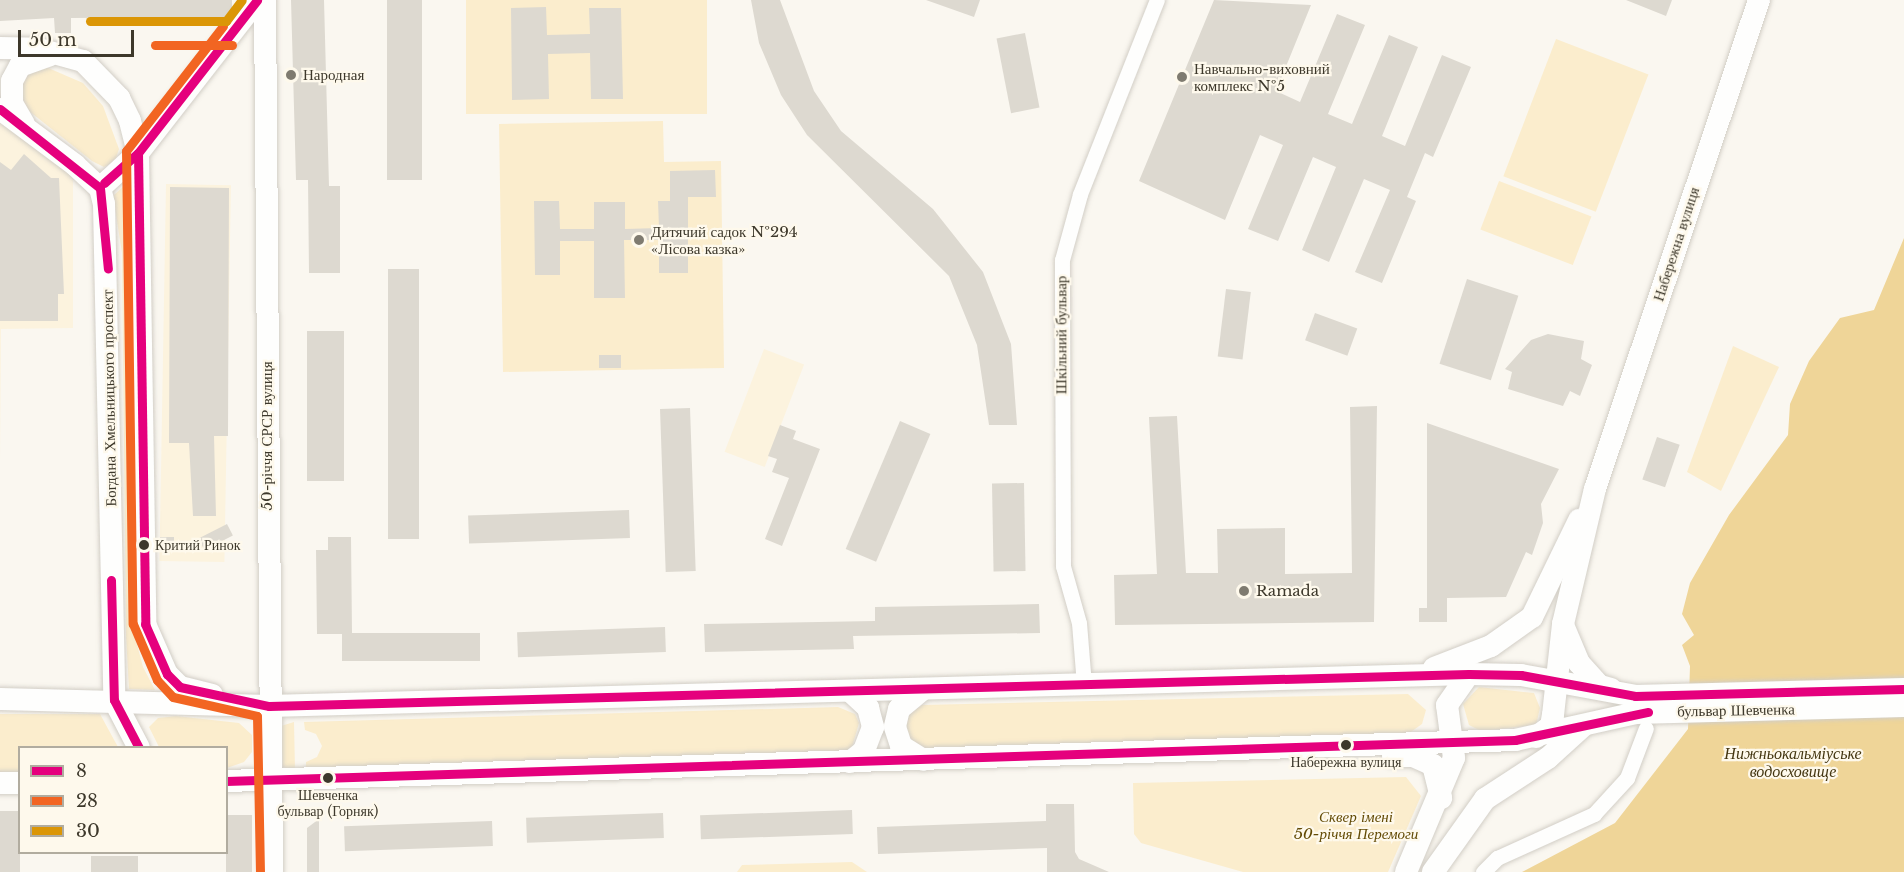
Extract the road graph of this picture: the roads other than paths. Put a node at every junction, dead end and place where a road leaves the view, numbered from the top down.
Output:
1 (257, 0) edge
2 (265, 0) edge
3 (1157, 0) edge
4 (1759, 0) edge
5 (0, 48) edge
6 (63, 53) junction
7 (0, 109) edge
8 (25, 126) junction
9 (138, 153) junction
10 (99, 188) junction
11 (1595, 489) junction
12 (1563, 624) junction
13 (1469, 674) junction
14 (1411, 675) junction
15 (1554, 682) junction
16 (1084, 685) junction
17 (923, 689) junction
18 (1904, 689) edge
19 (850, 691) junction
20 (0, 699) edge
21 (114, 700) junction
22 (269, 706) junction
23 (1904, 706) edge
24 (1639, 712) junction
25 (1588, 722) junction
26 (1534, 738) junction
27 (1456, 742) junction
28 (138, 746) edge
29 (1240, 749) junction
30 (923, 760) junction
31 (850, 762) junction
32 (228, 781) edge
33 (272, 781) junction
34 (0, 783) edge
35 (18, 783) edge
36 (1441, 798) junction
37 (272, 872) edge
38 (1406, 872) edge
39 (1433, 872) edge
40 (1483, 872) edge

1 - 9 main road
2 - 22 main road, 50-річчя СРСР вулиця
3 - 16 street, Шкільний бульвар
4 - 11 main road, Набережна вулиця
5 - 6 main road
6 - 8 main road
6 - 9 main road
7 - 8 main road
8 - 10 main road
9 - 10 main road
9 - 22 main road
10 - 21 main road, Богдана Хмельницького проспект
11 - 12 main road, Набережна вулиця
11 - 14 main road, Набережна вулиця
12 - 15 main road, Набережна вулиця
12 - 24 main road
13 - 14 main road, бульвар Шевченка
13 - 15 main road, бульвар Шевченка
13 - 27 main road
14 - 16 main road, бульвар Шевченка
15 - 24 main road, бульвар Шевченка
15 - 26 main road
16 - 17 main road, бульвар Шевченка
17 - 19 main road, бульвар Шевченка
17 - 30 main road
18 - 24 main road, бульвар Шевченка
19 - 22 main road, бульвар Шевченка
19 - 31 main road
20 - 21 main road, бульвар Шевченка
21 - 22 main road, бульвар Шевченка
21 - 28 main road
22 - 33 main road, 50-річчя СРСР вулиця
23 - 24 main road, бульвар Шевченка
24 - 25 main road, бульвар Шевченка
24 - 40 street
25 - 26 main road, бульвар Шевченка
25 - 39 main road
26 - 27 main road, бульвар Шевченка
27 - 29 main road, бульвар Шевченка
27 - 36 main road
29 - 30 main road, бульвар Шевченка
29 - 36 main road
30 - 31 main road, бульвар Шевченка
31 - 33 main road, бульвар Шевченка
32 - 33 main road, бульвар Шевченка
33 - 37 main road, 50-річчя СРСР вулиця
34 - 35 main road
36 - 38 main road

